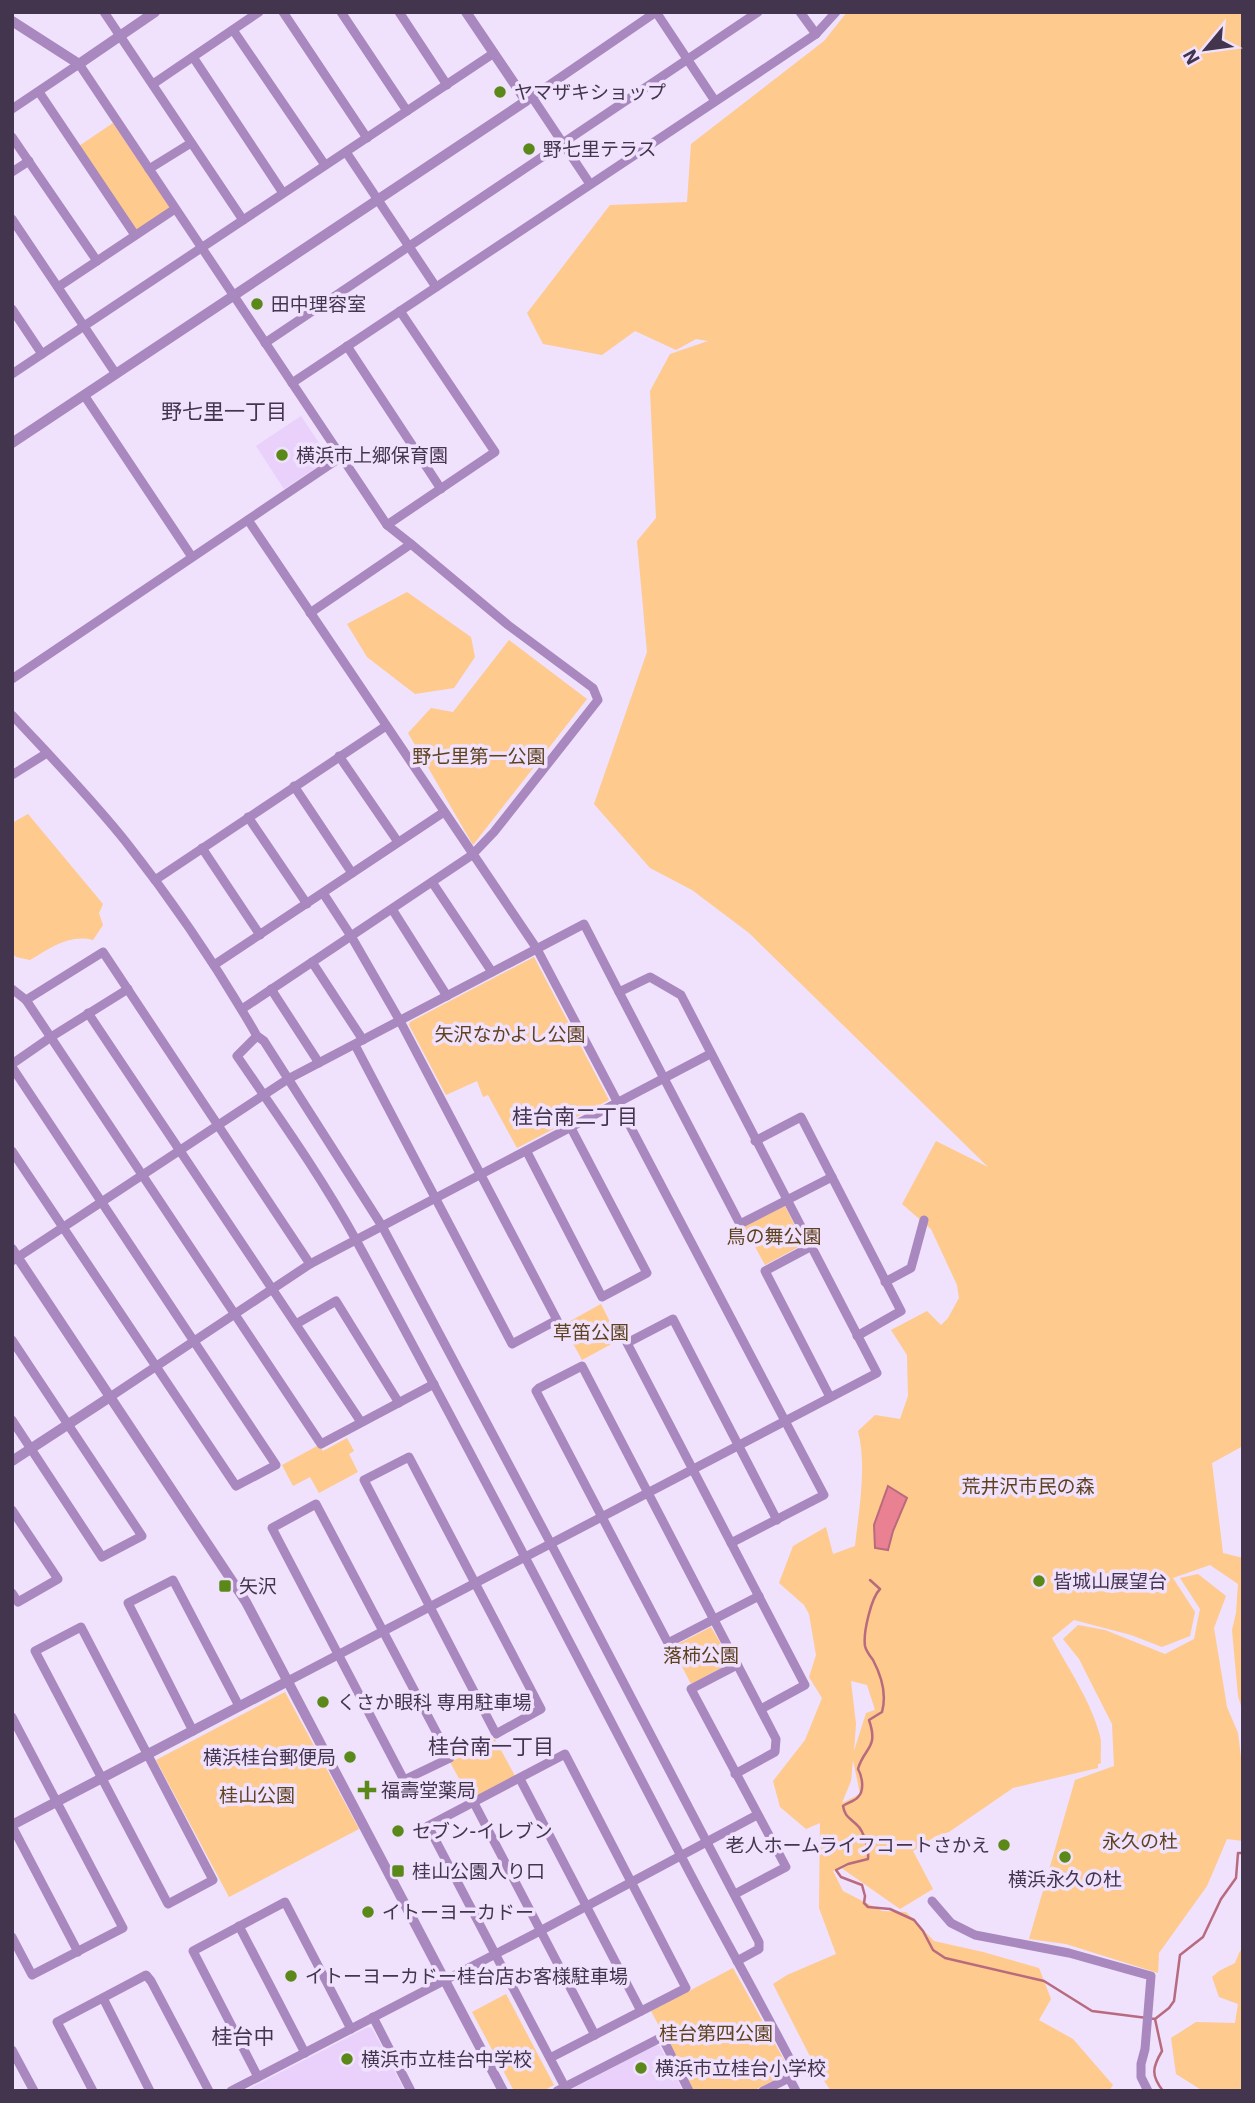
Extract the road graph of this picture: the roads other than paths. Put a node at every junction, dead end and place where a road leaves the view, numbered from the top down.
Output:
1 (104, 12) edge
2 (155, 12) edge
3 (260, 12) edge
4 (283, 12) edge
5 (341, 12) edge
6 (399, 12) edge
7 (466, 12) edge
8 (758, 12) edge
9 (800, 12) edge
10 (836, 12) edge
11 (12, 20) edge
12 (233, 30) junction
13 (816, 34) junction
14 (120, 35) junction
15 (494, 53) junction
16 (193, 57) junction
17 (688, 60) junction
18 (79, 64) junction
19 (153, 84) junction
20 (447, 85) junction
21 (39, 92) junction
22 (529, 99) junction
23 (715, 101) junction
24 (12, 109) edge
25 (407, 111) junction
26 (12, 137) edge
27 (367, 138) junction
28 (191, 143) junction
29 (563, 143) junction
30 (346, 152) junction
31 (29, 161) junction
32 (325, 166) junction
33 (149, 169) junction
34 (12, 172) edge
35 (590, 184) junction
36 (283, 193) junction
37 (377, 199) junction
38 (175, 209) junction
39 (12, 219) edge
40 (243, 220) junction
41 (135, 235) junction
42 (409, 246) junction
43 (201, 248) junction
44 (97, 261) junction
45 (58, 287) junction
46 (436, 287) junction
47 (233, 296) junction
48 (12, 309) edge
49 (400, 311) junction
50 (84, 326) junction
51 (265, 343) junction
52 (346, 346) junction
53 (42, 354) junction
54 (12, 374) edge
55 (116, 374) junction
56 (292, 383) junction
57 (85, 395) junction
58 (12, 443) edge
59 (341, 457) junction
60 (441, 489) junction
61 (248, 520) junction
62 (387, 526) junction
63 (411, 544) junction
64 (192, 558) junction
65 (310, 613) junction
66 (12, 679) edge
67 (12, 715) edge
68 (386, 726) junction
69 (47, 752) junction
70 (339, 756) junction
71 (12, 775) edge
72 (294, 786) junction
73 (444, 812) junction
74 (248, 817) junction
75 (397, 842) junction
76 (202, 848) junction
77 (472, 855) junction
78 (352, 873) junction
79 (155, 880) junction
80 (432, 882) junction
81 (323, 893) junction
82 (307, 904) junction
83 (392, 909) junction
84 (260, 935) junction
85 (351, 936) junction
86 (537, 949) junction
87 (312, 962) junction
88 (214, 965) junction
89 (492, 972) junction
90 (12, 989) edge
91 (128, 989) junction
92 (271, 989) junction
93 (620, 992) junction
94 (447, 996) junction
95 (26, 1000) junction
96 (242, 1009) junction
97 (89, 1013) junction
98 (400, 1021) junction
99 (257, 1036) junction
100 (51, 1037) junction
101 (359, 1043) junction
102 (710, 1054) junction
103 (319, 1063) junction
104 (12, 1066) edge
105 (288, 1079) junction
106 (664, 1079) junction
107 (265, 1094) junction
108 (618, 1103) junction
109 (218, 1124) junction
110 (571, 1128) junction
111 (755, 1140) junction
112 (179, 1150) junction
113 (12, 1151) edge
114 (527, 1152) junction
115 (480, 1174) junction
116 (142, 1175) junction
117 (832, 1177) junction
118 (436, 1199) junction
119 (101, 1202) junction
120 (786, 1202) junction
121 (923, 1220) dead end
122 (382, 1226) junction
123 (63, 1227) junction
124 (356, 1240) junction
125 (810, 1247) junction
126 (14, 1256) edge
127 (310, 1264) junction
128 (885, 1282) junction
129 (272, 1289) junction
130 (234, 1314) junction
131 (296, 1324) junction
132 (857, 1336) junction
133 (12, 1340) edge
134 (194, 1341) junction
135 (155, 1367) junction
136 (434, 1384) junction
137 (110, 1397) junction
138 (830, 1397) junction
139 (399, 1403) junction
140 (12, 1420) edge
141 (785, 1420) junction
142 (361, 1422) junction
143 (68, 1424) junction
144 (737, 1446) junction
145 (31, 1449) junction
146 (12, 1461) edge
147 (692, 1469) junction
148 (647, 1493) junction
149 (12, 1510) edge
150 (601, 1517) junction
151 (777, 1520) junction
152 (731, 1543) junction
153 (551, 1544) junction
154 (525, 1557) junction
155 (475, 1583) junction
156 (12, 1593) edge
157 (759, 1596) junction
158 (430, 1607) junction
159 (713, 1619) junction
160 (384, 1630) junction
161 (339, 1654) junction
162 (737, 1665) junction
163 (288, 1681) junction
164 (239, 1706) junction
165 (761, 1709) junction
166 (12, 1717) edge
167 (193, 1731) junction
168 (148, 1754) junction
169 (735, 1773) junction
170 (102, 1778) junction
171 (520, 1779) junction
172 (56, 1802) junction
173 (474, 1803) junction
174 (757, 1815) junction
175 (12, 1825) edge
176 (707, 1842) junction
177 (681, 1856) junction
178 (632, 1882) junction
179 (735, 1894) junction
180 (932, 1901) dead end
181 (586, 1906) junction
182 (239, 1926) junction
183 (540, 1931) junction
184 (12, 1937) edge
185 (78, 1952) junction
186 (494, 1954) junction
187 (737, 1961) junction
188 (445, 1979) junction
189 (103, 1998) junction
190 (641, 2011) junction
191 (373, 2017) junction
192 (351, 2029) junction
193 (595, 2035) junction
194 (12, 2050) edge
195 (305, 2053) junction
196 (550, 2058) junction
197 (258, 2077) junction
198 (789, 2078) junction
199 (561, 2089) edge
200 (34, 2091) edge
201 (93, 2091) edge
202 (150, 2091) edge
203 (209, 2091) edge
204 (231, 2091) edge
205 (411, 2091) edge
206 (503, 2091) edge
207 (689, 2091) edge
208 (763, 2091) edge
209 (796, 2091) edge
210 (1148, 2091) edge

1 - 14 street
2 - 14 street
3 - 12 street
4 - 27 street
5 - 25 street
6 - 20 street
7 - 15 street
8 - 17 street
9 - 13 street
10 - 13 street
11 - 18 street
12 - 16 street
12 - 32 street
13 - 23 street
14 - 18 street
14 - 19 street
15 - 20 street
15 - 22 street
16 - 19 street
16 - 36 street
17 - 22 street
17 - 23 street
17 - 29 street
18 - 21 street
18 - 33 street
19 - 28 street
20 - 25 street
21 - 24 street
21 - 41 street
22 - 29 street
22 - 37 street
23 - 35 street
25 - 27 street
26 - 31 street
27 - 30 street
28 - 33 street
28 - 40 street
29 - 35 street
29 - 42 street
30 - 32 street
30 - 37 street
31 - 34 street
31 - 44 street
32 - 36 street
33 - 38 street
35 - 46 street
36 - 40 street
37 - 42 street
37 - 47 street
38 - 41 street
38 - 43 street
39 - 45 street
40 - 43 street
41 - 44 street
42 - 46 street
42 - 51 street
43 - 47 street
43 - 50 street
44 - 45 street
45 - 50 street
46 - 49 street
47 - 51 street
47 - 55 street
48 - 53 street
49 - 52 street
49 - 60 street
50 - 53 street
50 - 55 street
51 - 56 street
52 - 56 street
52 - 60 street
53 - 54 street
55 - 57 street
56 - 59 street
57 - 58 street
57 - 64 street
59 - 61 street
59 - 62 street
60 - 62 street
61 - 64 street
61 - 65 street
62 - 63 street
63 - 65 street
63 - 77 street
64 - 66 street
65 - 68 street
67 - 69 street
68 - 70 street
68 - 73 street
69 - 71 street
69 - 79 street
70 - 72 street
70 - 75 street
72 - 74 street
72 - 78 street
73 - 75 street
73 - 77 street
74 - 76 street
74 - 82 street
75 - 78 street
76 - 79 street
76 - 84 street
77 - 80 street
77 - 86 street
78 - 81 street
79 - 88 street
80 - 83 street
80 - 89 street
81 - 82 street
81 - 85 street
82 - 84 street
83 - 85 street
83 - 94 street
84 - 88 street
85 - 87 street
85 - 98 street
86 - 89 street
86 - 93 street
86 - 108 street
87 - 92 street
87 - 101 street
88 - 96 street
89 - 94 street
90 - 95 street
91 - 95 street
91 - 97 street
91 - 109 street
92 - 96 street
92 - 103 street
93 - 102 street
93 - 106 street
94 - 98 street
95 - 100 street
96 - 99 street
97 - 100 street
97 - 112 street
98 - 101 street
98 - 115 street
99 - 105 street
99 - 107 street
100 - 104 street
100 - 116 street
101 - 103 street
101 - 118 street
102 - 106 street
102 - 111 street
103 - 105 street
104 - 119 street
105 - 107 street
105 - 122 street
106 - 108 street
106 - 120 street
107 - 109 street
107 - 124 street
108 - 110 street
108 - 141 street
109 - 112 street
109 - 127 street
110 - 114 street
110 - 114 street
111 - 117 street
111 - 120 street
112 - 116 street
112 - 129 street
113 - 123 street
114 - 115 street
115 - 118 street
115 - 118 street
116 - 119 street
116 - 130 street
117 - 120 street
117 - 128 street
118 - 122 street
119 - 123 street
119 - 134 street
120 - 125 street
121 - 128 street
122 - 124 street
122 - 153 street
123 - 126 street
123 - 135 street
124 - 127 street
124 - 136 street
125 - 132 street
125 - 138 street
126 - 137 street
127 - 129 street
128 - 132 street
129 - 130 street
129 - 131 street
130 - 134 street
130 - 142 street
131 - 139 street
131 - 142 street
132 - 138 street
133 - 143 street
134 - 135 street
134 - 135 street
135 - 137 street
136 - 139 street
136 - 154 street
137 - 143 street
137 - 163 street
138 - 141 street
139 - 142 street
140 - 145 street
141 - 144 street
141 - 151 street
143 - 145 street
143 - 145 street
144 - 147 street
144 - 147 street
144 - 151 street
145 - 146 street
147 - 148 street
147 - 152 street
148 - 150 street
148 - 150 street
148 - 159 street
149 - 156 street
150 - 153 street
150 - 159 street
151 - 152 street
152 - 157 street
153 - 154 street
153 - 176 street
154 - 155 street
154 - 177 street
155 - 158 street
155 - 158 street
155 - 158 street
157 - 159 street
157 - 165 street
158 - 160 street
159 - 162 street
160 - 161 street
160 - 161 street
160 - 161 street
161 - 163 street
162 - 165 street
162 - 169 street
163 - 164 street
163 - 188 street
164 - 167 street
164 - 167 street
165 - 169 street
166 - 172 street
167 - 168 street
168 - 170 street
168 - 170 street
168 - 170 street
169 - 174 street
170 - 172 street
171 - 173 street
171 - 178 street
171 - 181 street
172 - 175 street
172 - 185 street
173 - 183 street
173 - 186 street
174 - 176 street
174 - 179 street
175 - 185 street
176 - 177 street
176 - 179 street
177 - 178 street
177 - 187 street
178 - 181 street
178 - 190 street
179 - 187 street
180 - 210 street
181 - 183 street
181 - 190 street
182 - 192 street
182 - 195 street
182 - 197 street
183 - 186 street
183 - 193 street
184 - 185 street
186 - 188 street
186 - 196 street
187 - 198 street
188 - 191 street
188 - 206 street
189 - 201 street
189 - 202 street
189 - 203 street
190 - 193 street
191 - 192 street
191 - 205 street
192 - 195 street
193 - 196 street
194 - 200 street
195 - 197 street
196 - 199 street
197 - 204 street
198 - 208 street
198 - 209 street
199 - 207 street

